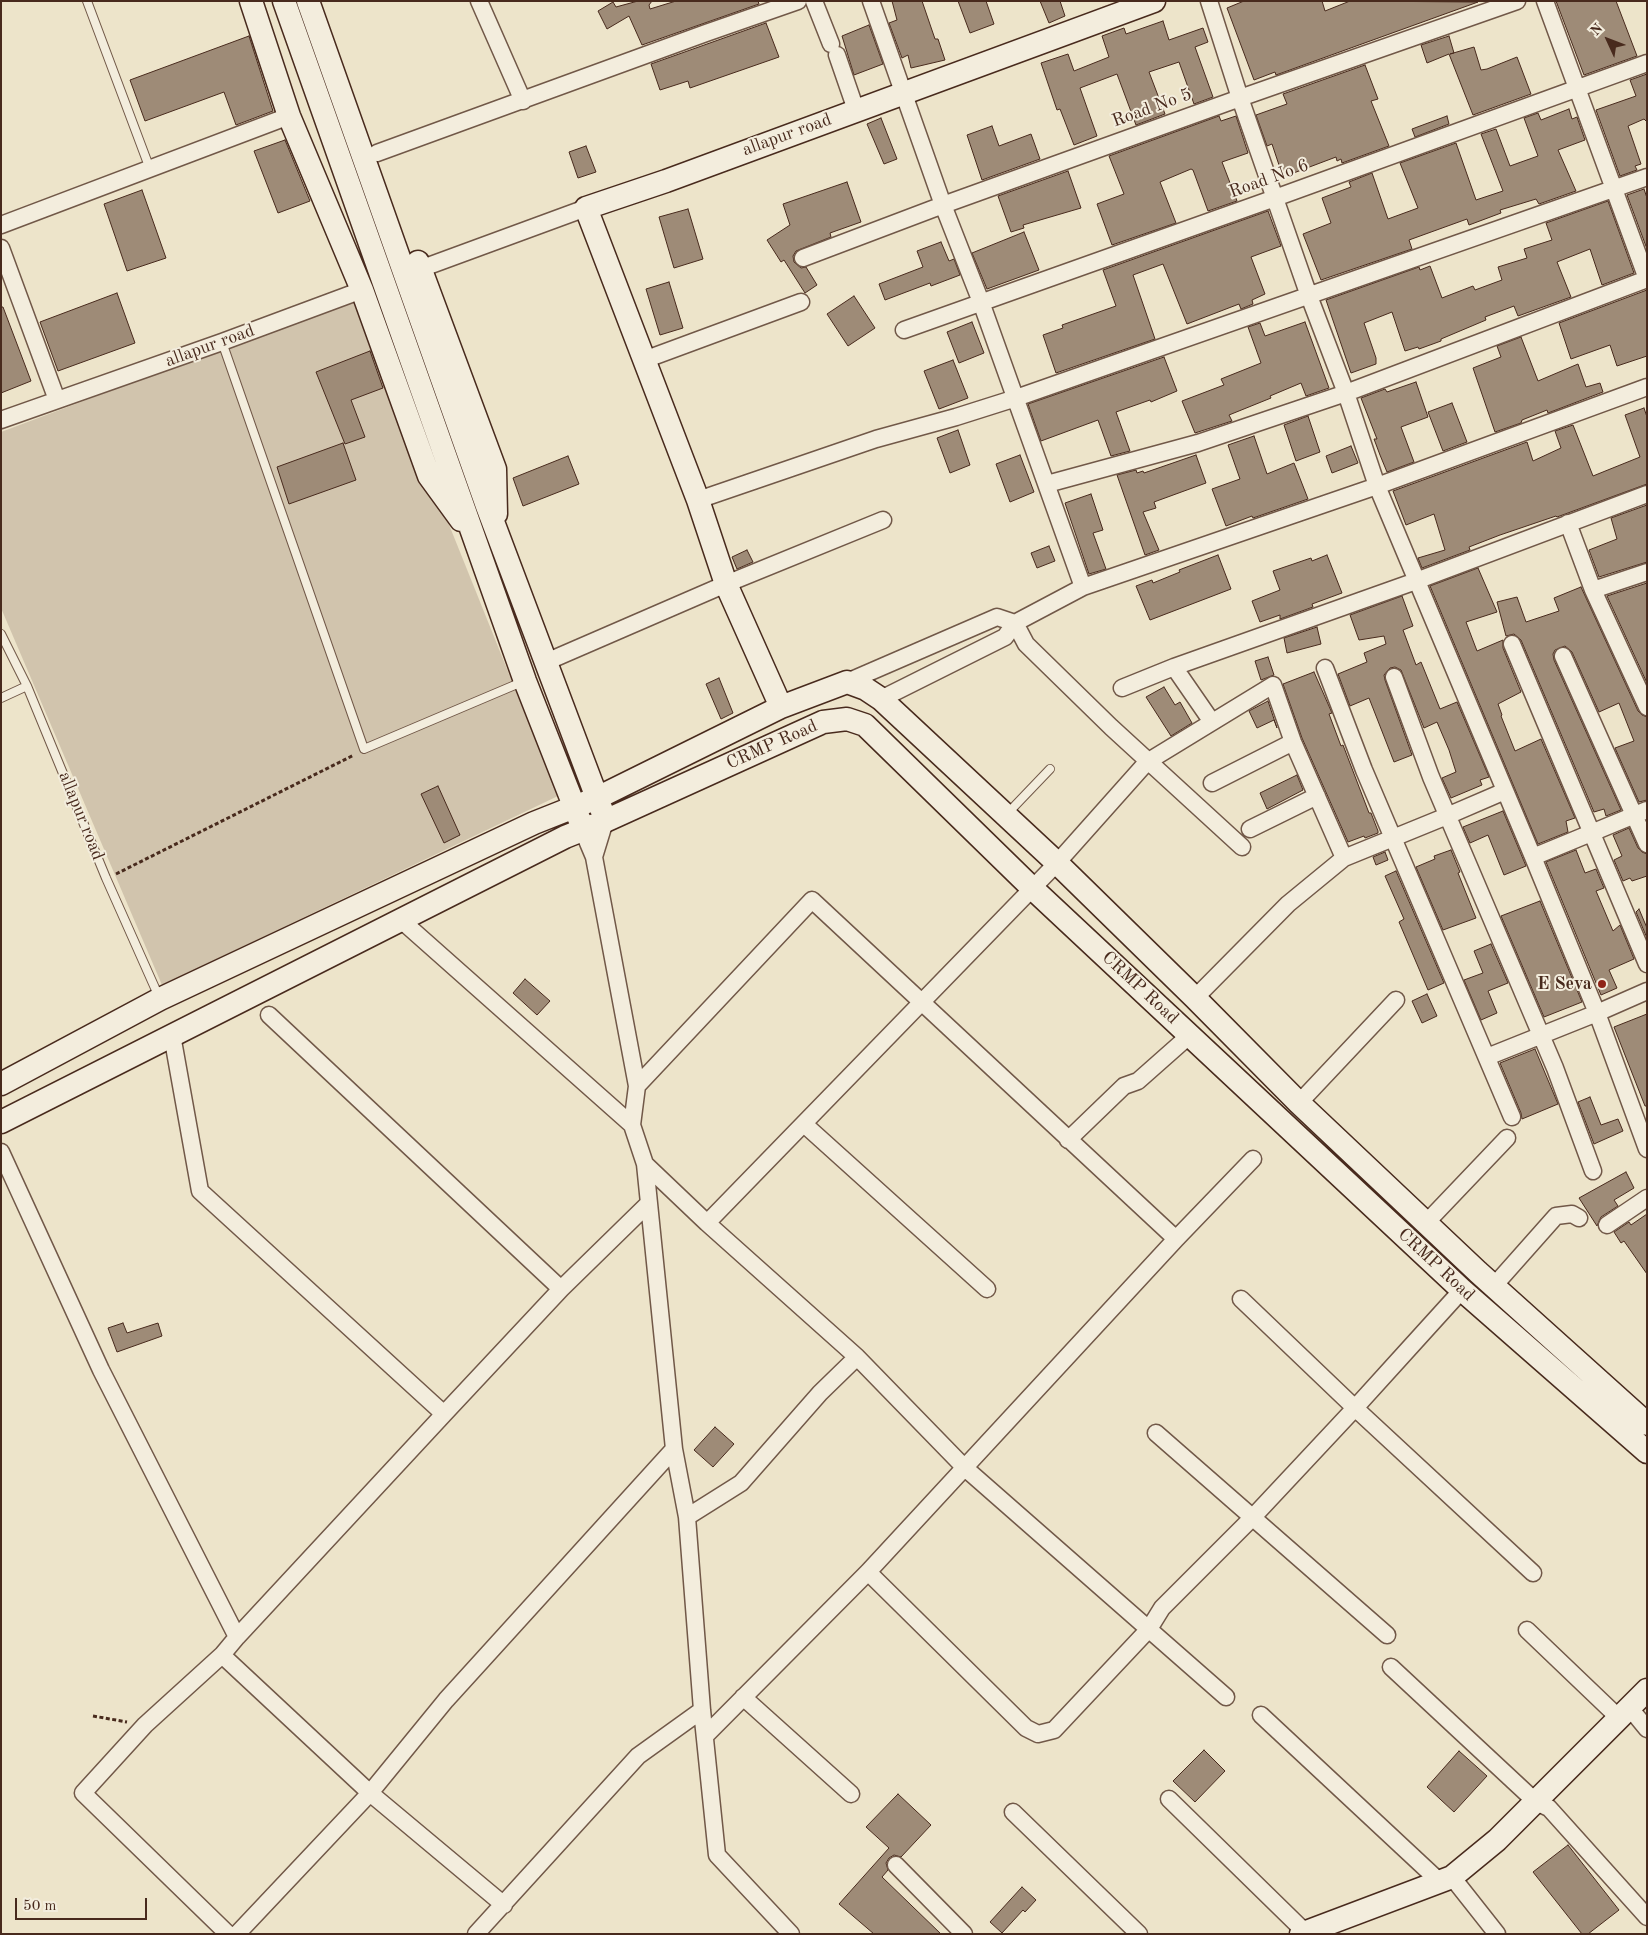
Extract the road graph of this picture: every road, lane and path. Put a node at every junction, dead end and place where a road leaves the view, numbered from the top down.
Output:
1 (87, 1) edge
2 (251, 1) edge
3 (284, 1) edge
4 (308, 1) edge
5 (320, 1) edge
6 (479, 1) edge
7 (798, 1) edge
8 (814, 1) edge
9 (872, 1) edge
10 (1154, 1) edge
11 (1209, 1) edge
12 (1517, 1) edge
13 (1546, 1) edge
14 (1647, 63) edge
15 (1576, 88) junction
16 (904, 93) junction
17 (1240, 98) junction
18 (523, 101) junction
19 (856, 110) junction
20 (289, 116) junction
21 (377, 153) junction
22 (150, 169) junction
23 (1647, 177) edge
24 (1615, 189) junction
25 (1275, 198) junction
26 (943, 205) junction
27 (586, 208) junction
28 (1, 225) edge
29 (1, 248) edge
30 (803, 258) dead end
31 (420, 269) junction
32 (1647, 279) edge
33 (362, 290) junction
34 (1309, 296) junction
35 (801, 302) dead end
36 (981, 302) junction
37 (904, 330) dead end
38 (222, 342) junction
39 (644, 360) junction
40 (1647, 387) edge
41 (1346, 393) junction
42 (1016, 398) junction
43 (57, 400) junction
44 (1, 420) edge
45 (1047, 484) junction
46 (1377, 486) junction
47 (1647, 494) edge
48 (698, 500) junction
49 (476, 509) junction
50 (883, 520) dead end
51 (1568, 523) junction
52 (497, 533) junction
53 (476, 540) junction
54 (1647, 572) edge
55 (1416, 581) junction
56 (726, 584) junction
57 (1083, 587) junction
58 (1593, 590) junction
59 (1016, 623) junction
60 (1, 634) edge
61 (1512, 644) dead end
62 (1563, 656) dead end
63 (546, 662) junction
64 (1174, 666) junction
65 (1325, 668) dead end
66 (1394, 677) dead end
67 (525, 681) junction
68 (848, 682) junction
69 (27, 686) junction
70 (1122, 688) dead end
71 (1, 698) edge
72 (881, 699) junction
73 (781, 707) junction
74 (1647, 707) edge
75 (1212, 722) junction
76 (1293, 742) junction
77 (364, 749) junction
78 (1147, 762) junction
79 (1050, 769) dead end
80 (1212, 783) dead end
81 (1505, 791) junction
82 (1317, 796) junction
83 (597, 798) junction
84 (576, 806) junction
85 (1641, 813) edge
86 (1006, 815) junction
87 (1447, 816) junction
88 (605, 821) junction
89 (1250, 829) dead end
90 (583, 831) junction
91 (1590, 833) junction
92 (1393, 838) junction
93 (1647, 844) edge
94 (1242, 847) dead end
95 (594, 857) junction
96 (1533, 857) junction
97 (1344, 858) junction
98 (1057, 863) junction
99 (106, 878) junction
100 (1032, 888) junction
101 (401, 920) junction
102 (1647, 964) edge
103 (1647, 991) edge
104 (1195, 998) junction
105 (160, 999) junction
106 (1396, 1000) dead end
107 (921, 1002) junction
108 (1597, 1013) junction
109 (269, 1015) dead end
110 (1190, 1034) junction
111 (172, 1035) junction
112 (1540, 1035) junction
113 (1487, 1057) junction
114 (1, 1084) edge
115 (637, 1086) junction
116 (1299, 1102) junction
117 (1512, 1117) dead end
118 (1, 1122) edge
119 (804, 1124) junction
120 (632, 1125) junction
121 (1507, 1138) dead end
122 (1068, 1140) junction
123 (1647, 1149) edge
124 (1, 1152) edge
125 (1253, 1159) dead end
126 (645, 1164) junction
127 (1593, 1171) dead end
128 (1647, 1198) edge
129 (648, 1204) junction
130 (1579, 1218) dead end
131 (707, 1223) junction
132 (1426, 1223) junction
133 (1607, 1225) dead end
134 (1176, 1239) junction
135 (1493, 1287) junction
136 (561, 1289) junction
137 (987, 1289) dead end
138 (1462, 1290) junction
139 (1241, 1299) dead end
140 (856, 1357) junction
141 (1356, 1408) junction
142 (444, 1414) junction
143 (1647, 1424) edge
144 (1156, 1433) dead end
145 (674, 1449) junction
146 (1647, 1452) edge
147 (965, 1468) junction
148 (1253, 1516) junction
149 (687, 1517) junction
150 (868, 1572) junction
151 (1533, 1573) dead end
152 (1149, 1629) junction
153 (1527, 1630) dead end
154 (1387, 1635) dead end
155 (237, 1637) junction
156 (222, 1655) junction
157 (1391, 1666) dead end
158 (1647, 1690) edge
159 (743, 1697) junction
160 (1226, 1697) dead end
161 (702, 1710) junction
162 (1624, 1712) junction
163 (1260, 1715) dead end
164 (93, 1716) dead end
165 (145, 1725) junction
166 (1647, 1729) edge
167 (704, 1736) junction
168 (370, 1793) junction
169 (851, 1794) dead end
170 (1169, 1799) dead end
171 (1536, 1802) junction
172 (1013, 1812) dead end
173 (896, 1865) dead end
174 (1446, 1879) junction
175 (504, 1905) junction
176 (1647, 1917) edge
177 (1337, 1928) edge
178 (1303, 1933) edge
179 (228, 1934) edge
180 (237, 1934) edge
181 (476, 1934) edge
182 (791, 1934) edge
183 (964, 1934) edge
184 (1139, 1934) edge
185 (1497, 1934) edge

1 - 22 lane
2 - 20 main road
3 - 49 main road
4 - 49 main road
5 - 21 main road
6 - 18 street
7 - 18 street
8 - 19 street
9 - 16 street
10 - 16 main road, allapur road
11 - 17 street
12 - 17 street, Road No 5
13 - 15 street
14 - 15 street, Road No 6
15 - 24 street
15 - 25 street, Road No 6
16 - 19 main road, allapur road
16 - 26 street
17 - 25 street
17 - 26 street, Road No 5
18 - 21 street
19 - 27 main road, allapur road
20 - 22 street
20 - 33 main road
21 - 31 main road
22 - 28 street
23 - 24 street
24 - 32 street
24 - 34 street
25 - 34 street
25 - 36 street, Road No 6
26 - 30 street, Road No 5
26 - 36 street
27 - 31 street, allapur road
27 - 39 main road
29 - 43 street
31 - 52 main road
32 - 41 street
33 - 38 street, allapur road
33 - 53 main road
34 - 41 street
34 - 42 street
35 - 39 street
36 - 37 street, Road No 6
36 - 42 street
38 - 43 street, allapur road
38 - 77 lane
39 - 48 main road
40 - 46 street
41 - 45 street
41 - 46 street
42 - 45 street
42 - 48 street
43 - 44 street, allapur road
45 - 57 street
46 - 55 street
46 - 57 street
47 - 51 street
48 - 56 main road
49 - 52 main road
49 - 53 main road
50 - 56 street
51 - 55 street
51 - 58 street
52 - 63 main road
53 - 67 main road
54 - 58 street
55 - 64 street
55 - 81 street
56 - 63 street
56 - 73 main road
57 - 59 street
58 - 74 street
59 - 68 street
59 - 72 street
59 - 78 street
60 - 69 lane, allapur road
61 - 91 street
62 - 85 street
63 - 83 main road
64 - 70 street
64 - 75 street
65 - 92 street
66 - 87 street
67 - 77 lane
67 - 84 main road
68 - 72 main road, CRMP Road
68 - 73 main road, CRMP Road
69 - 71 lane
69 - 99 lane, allapur road
72 - 86 main road, CRMP Road
73 - 83 main road, CRMP Road
75 - 76 street
75 - 78 street
76 - 80 street
76 - 82 street
77 - 99 path
78 - 94 street
78 - 98 street
79 - 86 lane
81 - 87 street
81 - 96 street
82 - 89 street
82 - 97 street
83 - 84 main road, CRMP Road
83 - 88 main road
84 - 90 main road
84 - 105 main road, CRMP Road
85 - 91 street
85 - 93 street
86 - 98 main road, CRMP Road
87 - 92 street
87 - 112 street
88 - 90 main road, CRMP Road
88 - 95 street
88 - 100 main road, CRMP Road
90 - 95 street
90 - 101 main road, CRMP Road
91 - 96 street
91 - 102 street
92 - 97 street
92 - 113 street
95 - 115 street
96 - 108 street
97 - 104 street
98 - 100 street
98 - 104 main road, CRMP Road
99 - 105 lane, allapur road
100 - 107 street
100 - 110 main road, CRMP Road
101 - 111 main road, CRMP Road
101 - 120 street
103 - 108 street
104 - 116 main road, CRMP Road
105 - 114 main road, CRMP Road
106 - 116 street
107 - 115 street
107 - 119 street
107 - 122 street
108 - 112 street
108 - 123 street
109 - 136 street
110 - 122 street
110 - 138 main road, CRMP Road
111 - 118 main road, CRMP Road
111 - 142 street
112 - 113 street
112 - 127 street
113 - 117 street
115 - 120 street
116 - 132 main road, CRMP Road
119 - 131 street
119 - 137 street
120 - 126 street
121 - 132 street
122 - 134 street
124 - 155 street
125 - 134 street
126 - 129 street
126 - 131 street
128 - 133 street
129 - 136 street
129 - 145 street
130 - 135 street
131 - 140 street
132 - 135 main road, CRMP Road
134 - 147 street
135 - 143 main road, CRMP Road
136 - 142 street
138 - 141 street
138 - 146 main road, CRMP Road
139 - 141 street
140 - 147 street
140 - 149 street
141 - 148 street
141 - 151 street
142 - 155 street
144 - 148 street
145 - 149 street
145 - 168 street
147 - 150 street
147 - 152 street
148 - 152 street
148 - 154 street
149 - 161 street
150 - 152 street
150 - 159 street
152 - 160 street
153 - 162 street
155 - 156 street
156 - 165 street
156 - 168 street
157 - 171 street
158 - 162 main road
159 - 167 street
159 - 169 street
161 - 167 street
161 - 175 street
162 - 166 street
162 - 171 main road
163 - 174 street
164 - 165 path
165 - 179 street
167 - 182 street
168 - 175 street
168 - 180 street
170 - 178 street
171 - 174 main road
171 - 176 street
172 - 184 street
173 - 183 street
174 - 177 main road
174 - 185 street
175 - 181 street
177 - 178 main road

